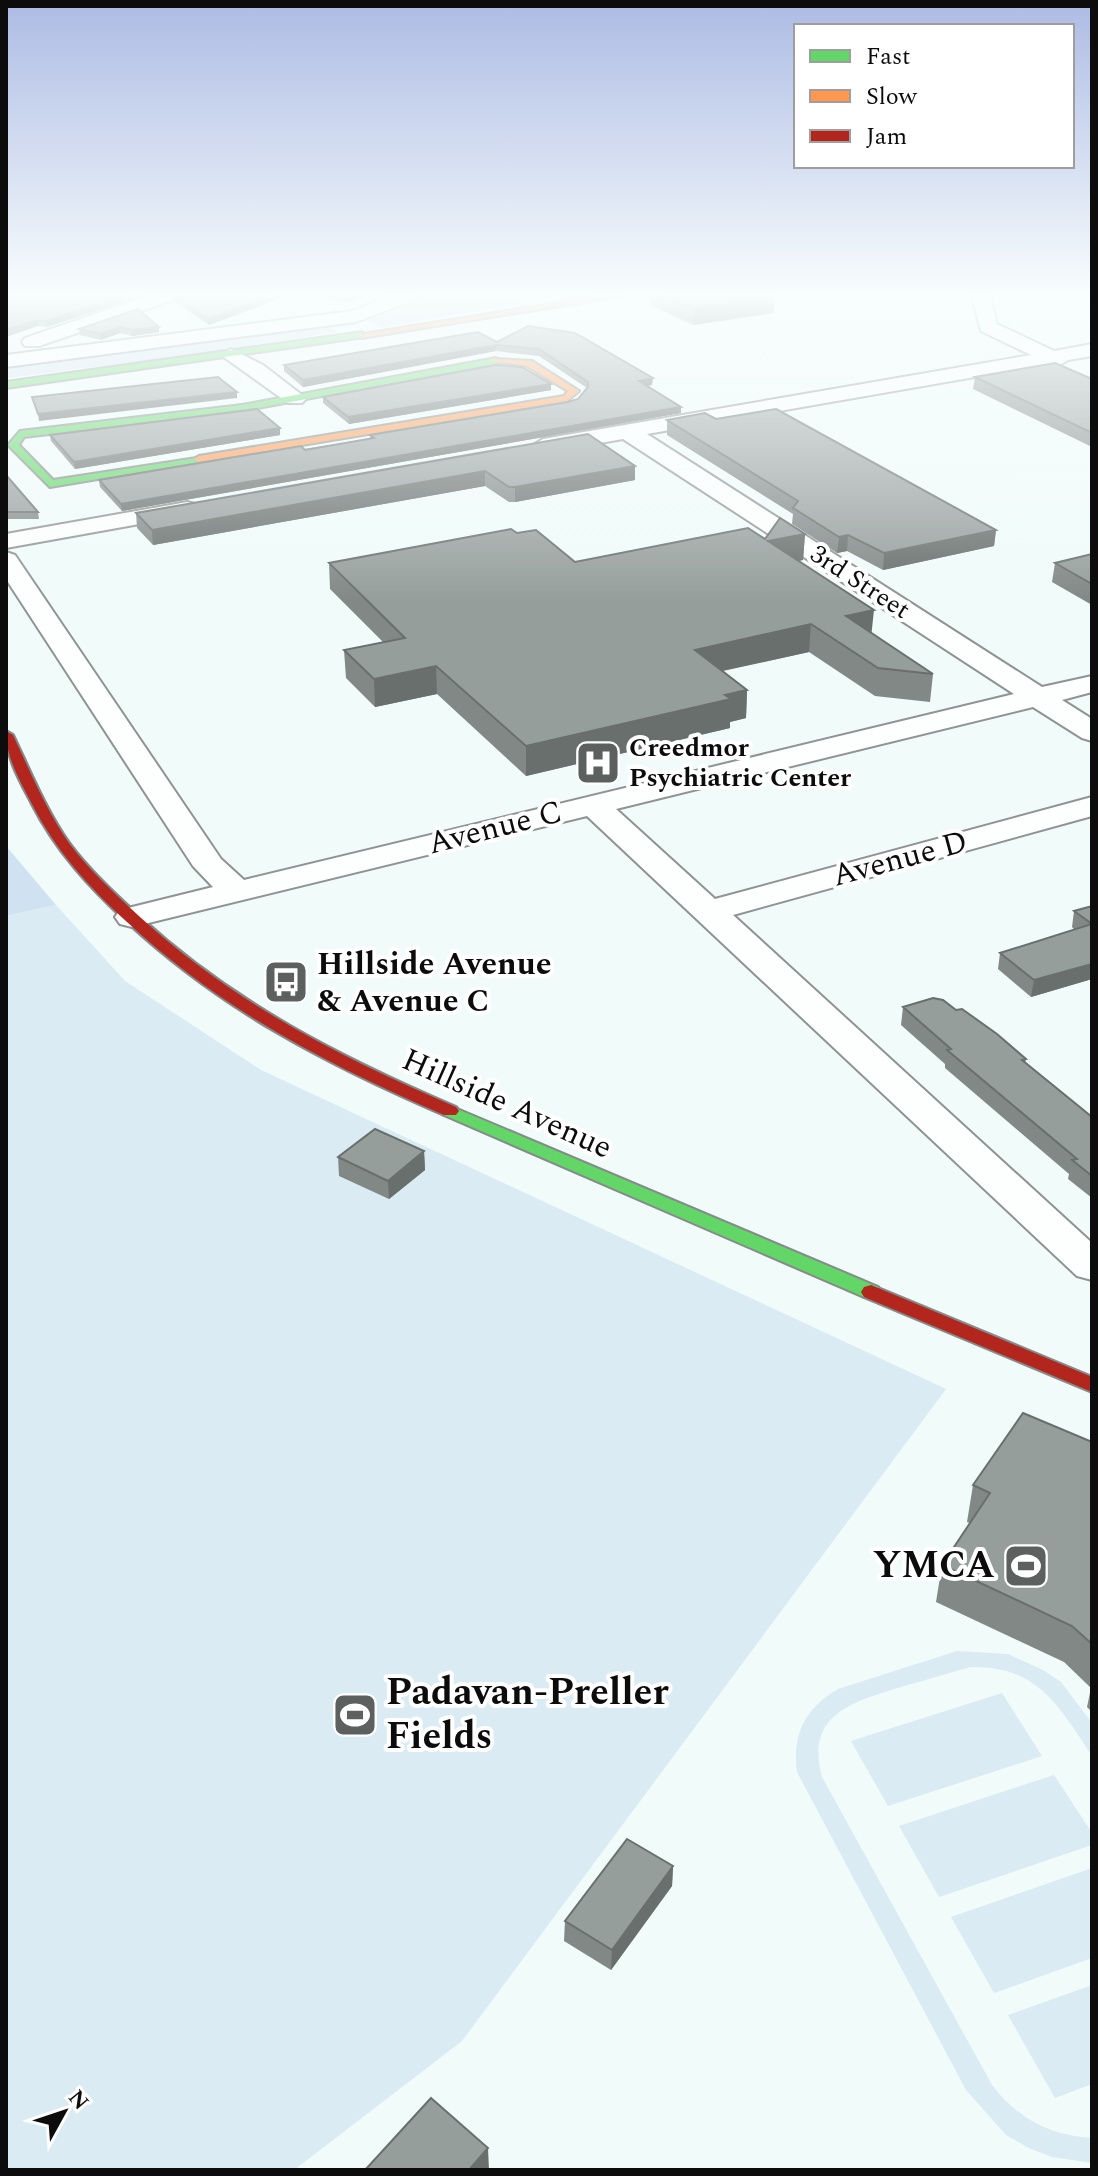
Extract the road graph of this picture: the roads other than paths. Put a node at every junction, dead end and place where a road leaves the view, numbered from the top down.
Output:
1 (280, 398) edge
2 (303, 398) edge
3 (567, 398) edge
4 (823, 398) edge
5 (285, 401) junction
6 (628, 432) junction
7 (520, 451) edge
8 (208, 505) edge
9 (6, 541) edge
10 (6, 560) edge
11 (1092, 684) edge
12 (1037, 697) junction
13 (1092, 732) edge
14 (6, 735) edge
15 (594, 805) junction
16 (1092, 806) edge
17 (237, 891) junction
18 (709, 911) junction
19 (132, 917) junction
20 (1092, 1266) edge
21 (1092, 1385) edge

1 - 5 street
2 - 5 main road
3 - 5 main road
4 - 6 street
6 - 7 street
6 - 12 street, 3rd Street
8 - 9 street
10 - 17 street
11 - 12 street, Avenue C
12 - 13 street, 3rd Street
12 - 15 street, Avenue C
14 - 19 main road, Hillside Avenue
15 - 17 street, Avenue C
15 - 18 street
16 - 18 street, Avenue D
17 - 19 street, Avenue C
18 - 20 street
19 - 21 main road, Hillside Avenue

